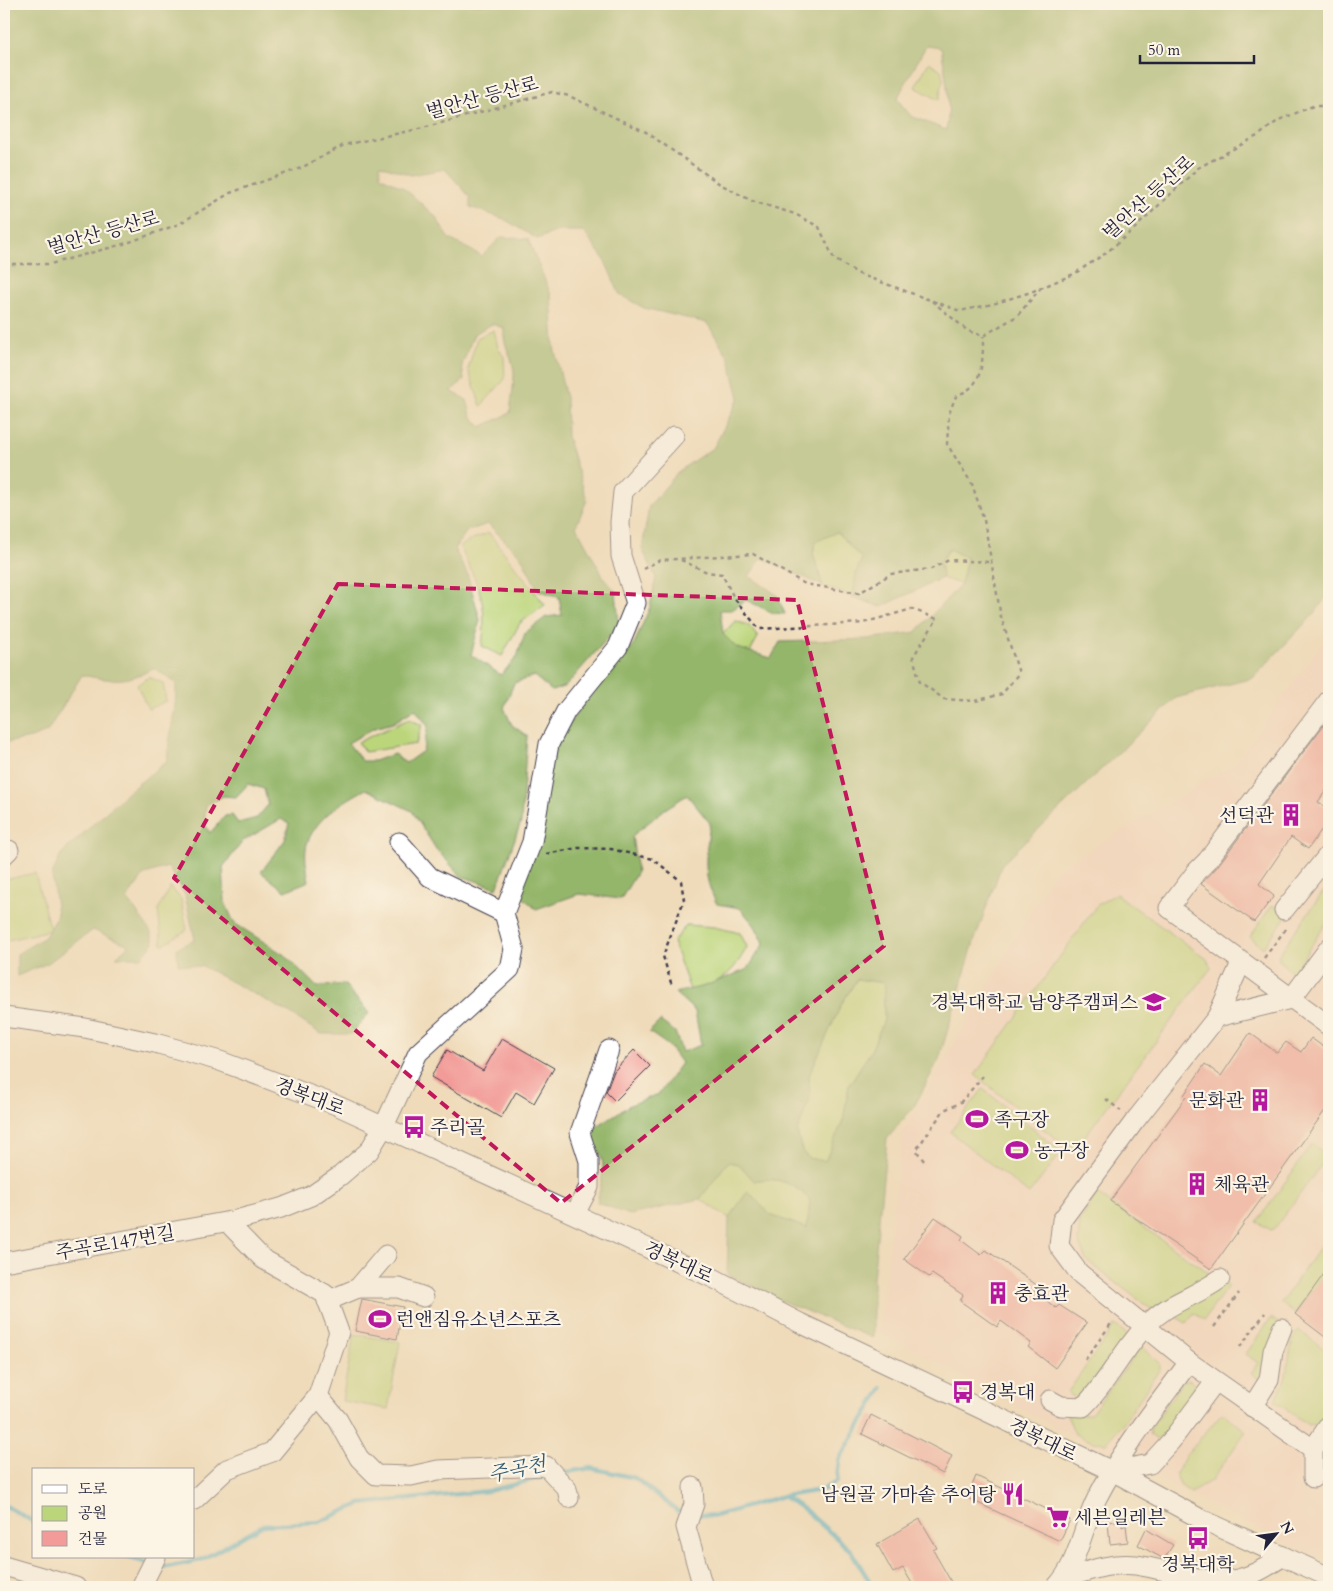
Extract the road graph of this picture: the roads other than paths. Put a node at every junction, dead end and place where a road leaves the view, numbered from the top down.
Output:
1 (674, 436) dead end
2 (1329, 700) edge
3 (398, 842) dead end
4 (1329, 854) edge
5 (1284, 910) road end
6 (504, 913) junction
7 (1329, 948) edge
8 (1247, 968) junction
9 (1292, 999) junction
10 (4, 1017) edge
11 (1217, 1017) junction
12 (1329, 1026) edge
13 (609, 1050) dead end
14 (384, 1126) junction
15 (575, 1214) junction
16 (227, 1222) junction
17 (386, 1255) dead end
18 (4, 1262) edge
19 (1220, 1279) dead end
20 (358, 1288) junction
21 (424, 1297) dead end
22 (327, 1301) junction
23 (1146, 1326) junction
24 (1282, 1328) dead end
25 (1189, 1362) junction
26 (1215, 1382) junction
27 (318, 1396) junction
28 (1050, 1400) dead end
29 (1252, 1407) junction
30 (1329, 1426) edge
31 (1313, 1449) junction
32 (1112, 1472) junction
33 (1313, 1478) dead end
34 (565, 1491) dead end
35 (694, 1495) dead end
36 (195, 1499) edge
37 (1283, 1556) junction
38 (155, 1558) edge
39 (4, 1566) edge
40 (1329, 1577) edge
41 (143, 1581) edge
42 (1060, 1583) edge
43 (1230, 1584) edge
44 (76, 1587) edge
45 (703, 1587) edge

1 - 6 street
2 - 8 street
3 - 6 street
4 - 5 street
6 - 14 street, 주곡로147번길
7 - 9 street
8 - 9 street
8 - 11 street
9 - 11 street
9 - 12 street
10 - 14 street, 경복대로
11 - 23 street
13 - 15 street
14 - 15 street, 경복대로
14 - 16 street, 주곡로147번길
15 - 32 street, 경복대로
16 - 18 street, 주곡로147번길
16 - 22 street
17 - 20 street
19 - 23 street
20 - 21 street
20 - 22 street
22 - 27 street
23 - 25 street
23 - 28 street
24 - 29 street
25 - 26 street
25 - 32 street
26 - 29 street
26 - 32 street
27 - 34 street
27 - 36 street
29 - 31 street
30 - 31 street
31 - 33 street
32 - 37 street, 경복대로
32 - 42 street
35 - 45 street
37 - 40 street, 경복대로
37 - 43 street
38 - 41 street
39 - 44 street
42 - 43 street

